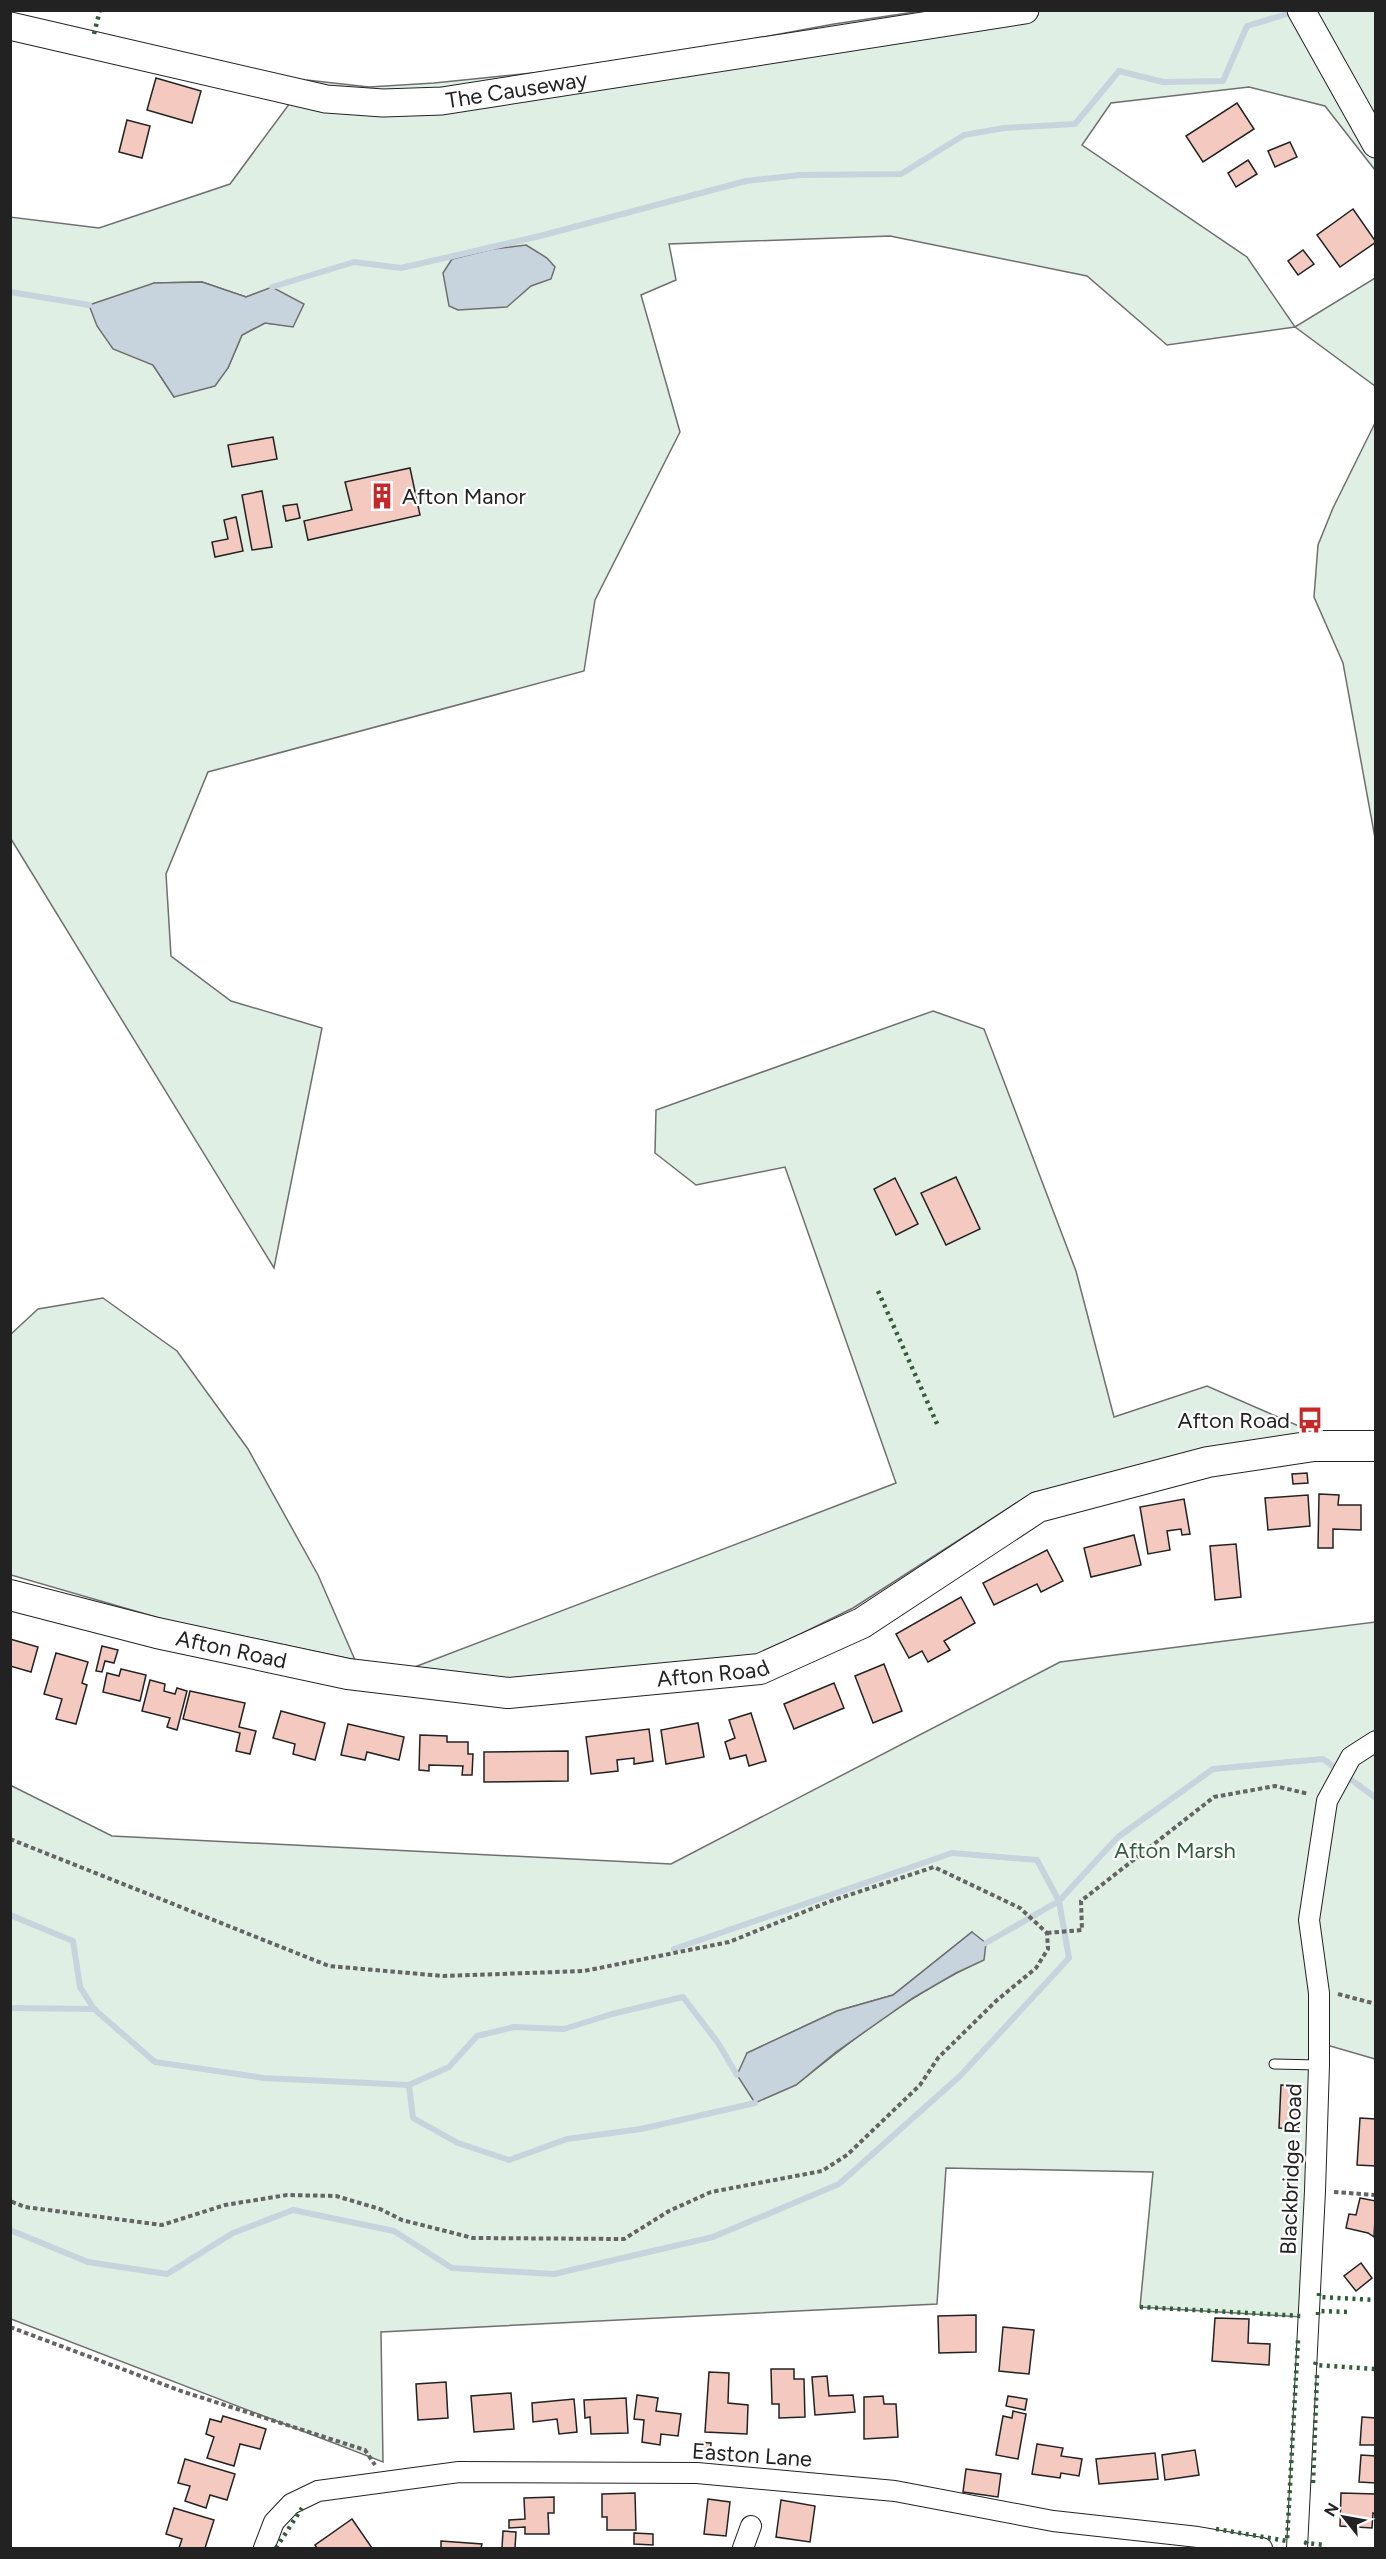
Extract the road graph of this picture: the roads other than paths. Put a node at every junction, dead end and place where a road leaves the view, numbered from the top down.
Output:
1 (1025, 10) edge
2 (1301, 10) edge
3 (10, 26) edge
4 (1376, 144) edge
5 (1376, 1446) edge
6 (10, 1595) edge
7 (1376, 1741) edge
8 (1274, 2064) dead end
9 (1319, 2065) junction
10 (751, 2526) dead end
11 (264, 2548) edge
12 (743, 2548) edge
13 (1263, 2548) edge
14 (1298, 2548) edge

1 - 3 street, The Causeway
2 - 4 street
5 - 6 main road, Afton Road
7 - 9 street, Blackbridge Road
8 - 9 lane
9 - 14 street, Blackbridge Road
10 - 12 street
11 - 13 street, Easton Lane

